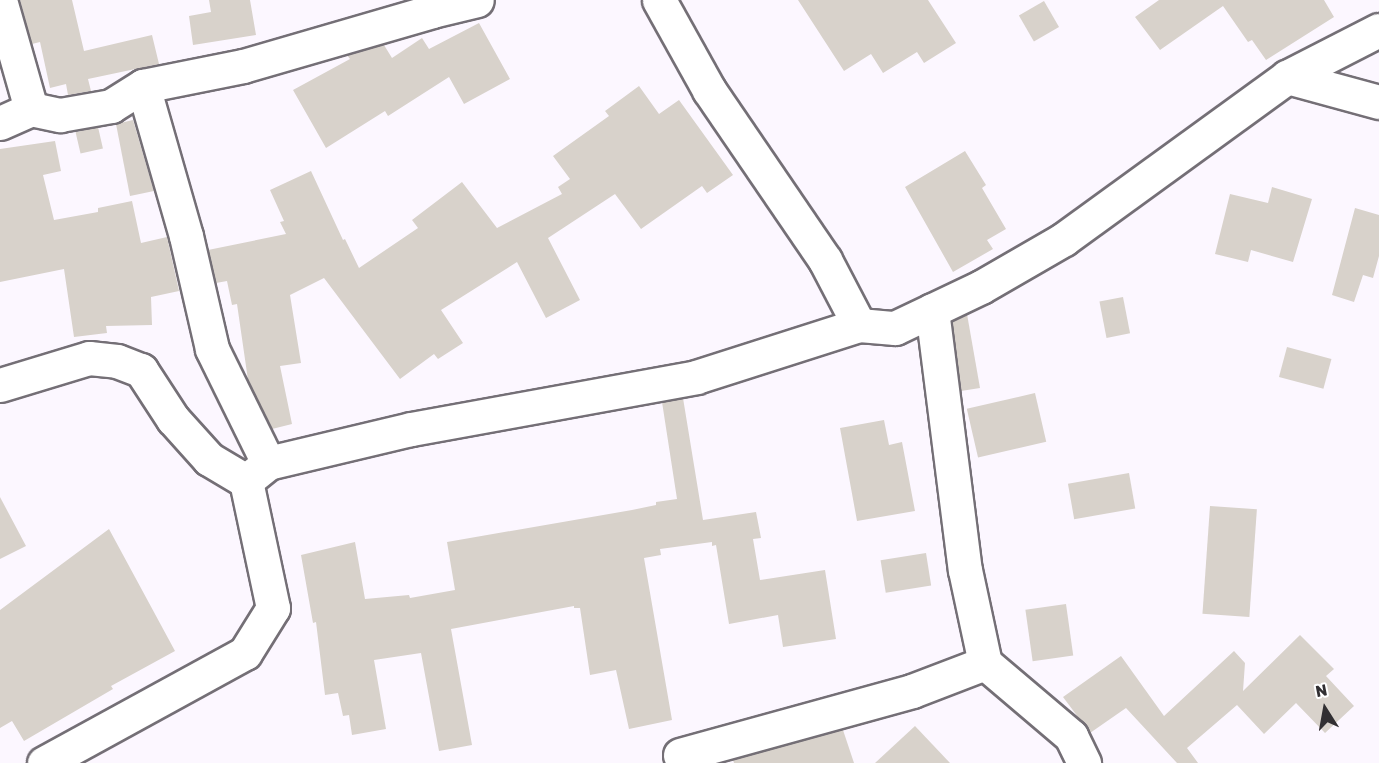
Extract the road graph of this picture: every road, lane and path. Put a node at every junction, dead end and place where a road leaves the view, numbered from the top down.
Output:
1 (0, 0) edge
2 (477, 0) edge
3 (659, 0) edge
4 (1379, 30) edge
5 (1287, 78) junction
6 (143, 86) junction
7 (1379, 102) edge
8 (31, 109) junction
9 (0, 123) edge
10 (932, 310) junction
11 (859, 325) junction
12 (0, 385) edge
13 (257, 472) junction
14 (985, 663) junction
15 (680, 755) dead end
16 (44, 763) edge
17 (1084, 763) edge

1 - 8 street
2 - 6 street
3 - 11 street
4 - 5 street
5 - 7 street
5 - 10 street
6 - 8 street
6 - 13 street
8 - 9 street
10 - 11 street
10 - 14 street
11 - 13 street
12 - 13 street
13 - 16 street
14 - 15 street
14 - 17 street

